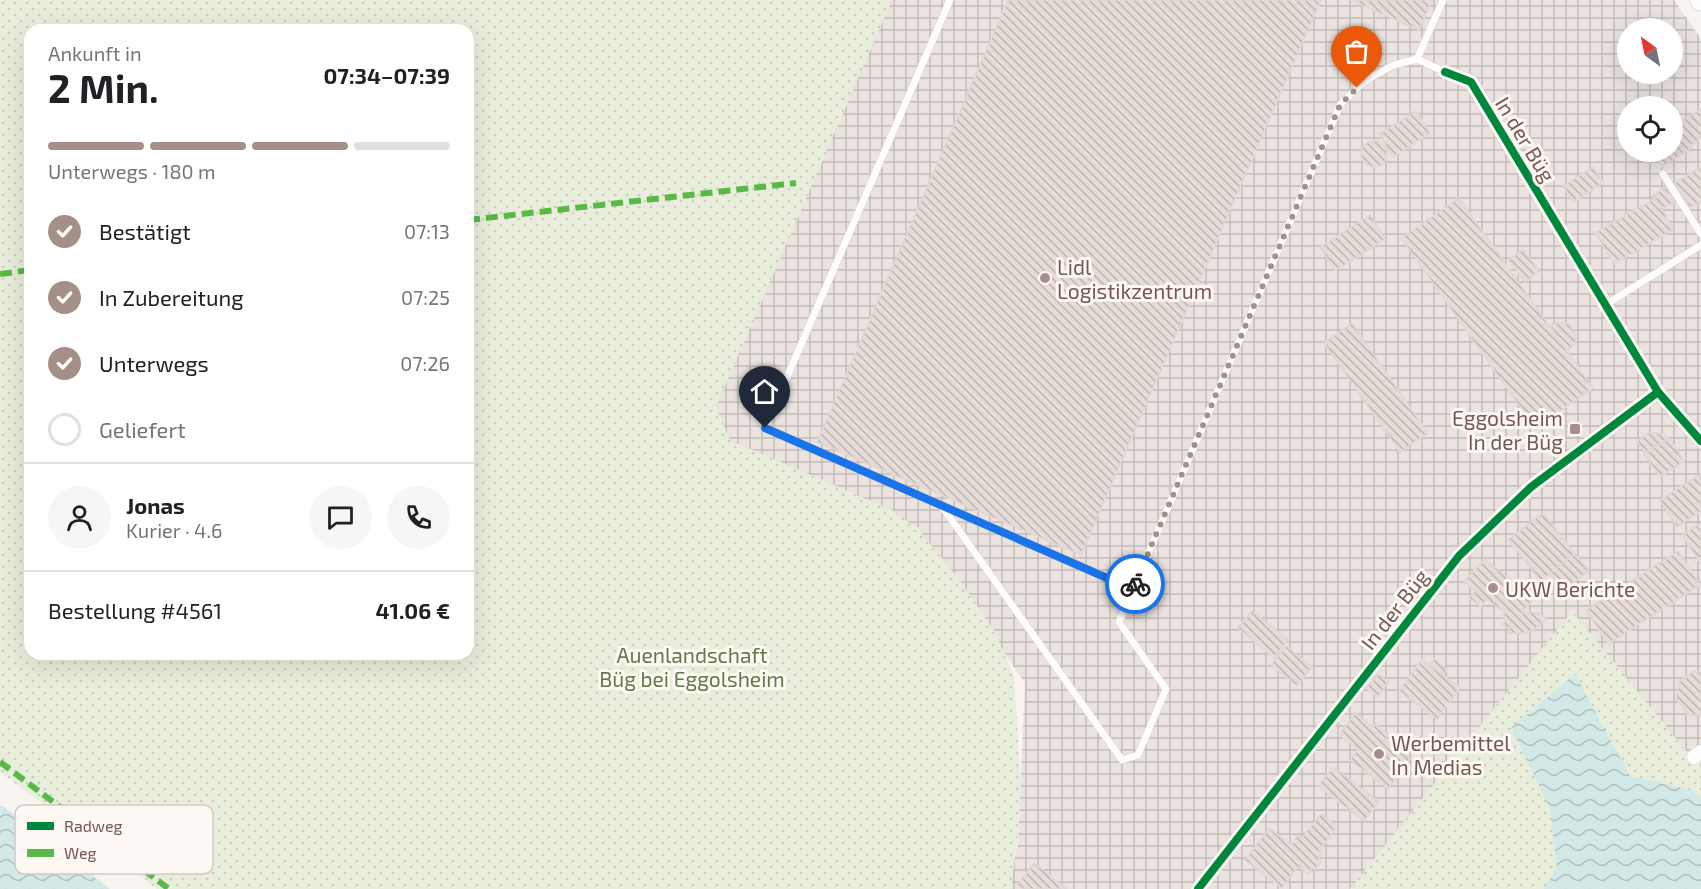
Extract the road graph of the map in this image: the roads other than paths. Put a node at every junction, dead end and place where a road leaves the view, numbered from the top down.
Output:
1 (950, 0) edge
2 (1443, 0) edge
3 (1417, 59) junction
4 (1445, 72) joint
5 (1663, 174) dead end
6 (1701, 234) edge
7 (1701, 245) edge
8 (1605, 305) junction
9 (1658, 392) junction
10 (1701, 441) edge
11 (941, 505) junction
12 (1132, 589) junction
13 (1198, 889) edge

1 - 11 lane
2 - 3 lane
3 - 4 lane
3 - 12 lane
4 - 8 street, In der Büg
5 - 6 lane
7 - 8 lane
8 - 9 street, In der Büg
9 - 10 street, In der Büg
9 - 13 street, In der Büg
11 - 12 lane
11 - 12 lane

